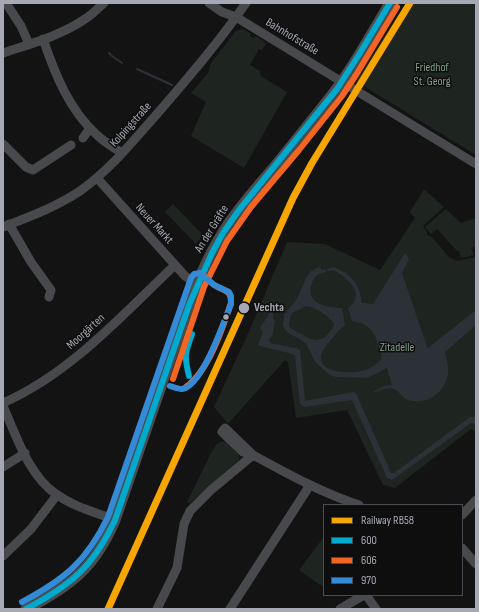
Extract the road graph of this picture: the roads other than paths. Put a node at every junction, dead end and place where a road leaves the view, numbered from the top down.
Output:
1 (6, 3) edge
2 (104, 3) edge
3 (209, 3) edge
4 (246, 3) edge
5 (390, 3) edge
6 (236, 17) junction
7 (43, 39) junction
8 (29, 44) junction
9 (3, 53) edge
10 (342, 81) junction
11 (90, 128) junction
12 (83, 138) dead end
13 (3, 144) edge
14 (70, 145) dead end
15 (122, 153) junction
16 (476, 164) edge
17 (97, 178) junction
18 (6, 225) edge
19 (175, 266) junction
20 (197, 284) junction
21 (50, 297) dead end
22 (3, 403) edge
23 (3, 406) edge
24 (224, 430) dead end
25 (25, 453) junction
26 (253, 455) junction
27 (3, 467) edge
28 (310, 485) junction
29 (57, 495) junction
30 (476, 500) edge
31 (356, 504) edge
32 (463, 514) edge
33 (115, 520) junction
34 (463, 549) edge
35 (3, 556) edge
36 (476, 564) edge
37 (363, 596) edge
38 (366, 596) edge
39 (40, 605) edge
40 (26, 609) edge
41 (158, 609) edge
42 (230, 609) edge
43 (340, 609) edge
44 (376, 609) edge

1 - 8 street
2 - 7 street
3 - 6 street, Bahnhofstraße
4 - 6 street, Kolpingstraße
5 - 10 main road, An der Gräfte
6 - 10 street, Bahnhofstraße
6 - 15 street, Kolpingstraße
7 - 8 street
7 - 11 street
8 - 9 street
10 - 16 street
10 - 20 main road, An der Gräfte
11 - 12 street
11 - 15 street
13 - 14 street
15 - 17 street, Kolpingstraße
17 - 18 street, Kolpingstraße
17 - 19 street, Neuer Markt
18 - 21 street
19 - 20 street, Neuer Markt
19 - 22 street, Moorgärten
20 - 33 main road, An der Gräfte
23 - 25 street
24 - 26 street
25 - 27 street
25 - 29 street
26 - 28 street
26 - 41 street
28 - 31 street
28 - 42 street
29 - 33 street
29 - 35 street
30 - 32 street
33 - 39 main road, An der Gräfte
34 - 36 street
37 - 43 street
38 - 44 street
39 - 40 main road, An der Gräfte

